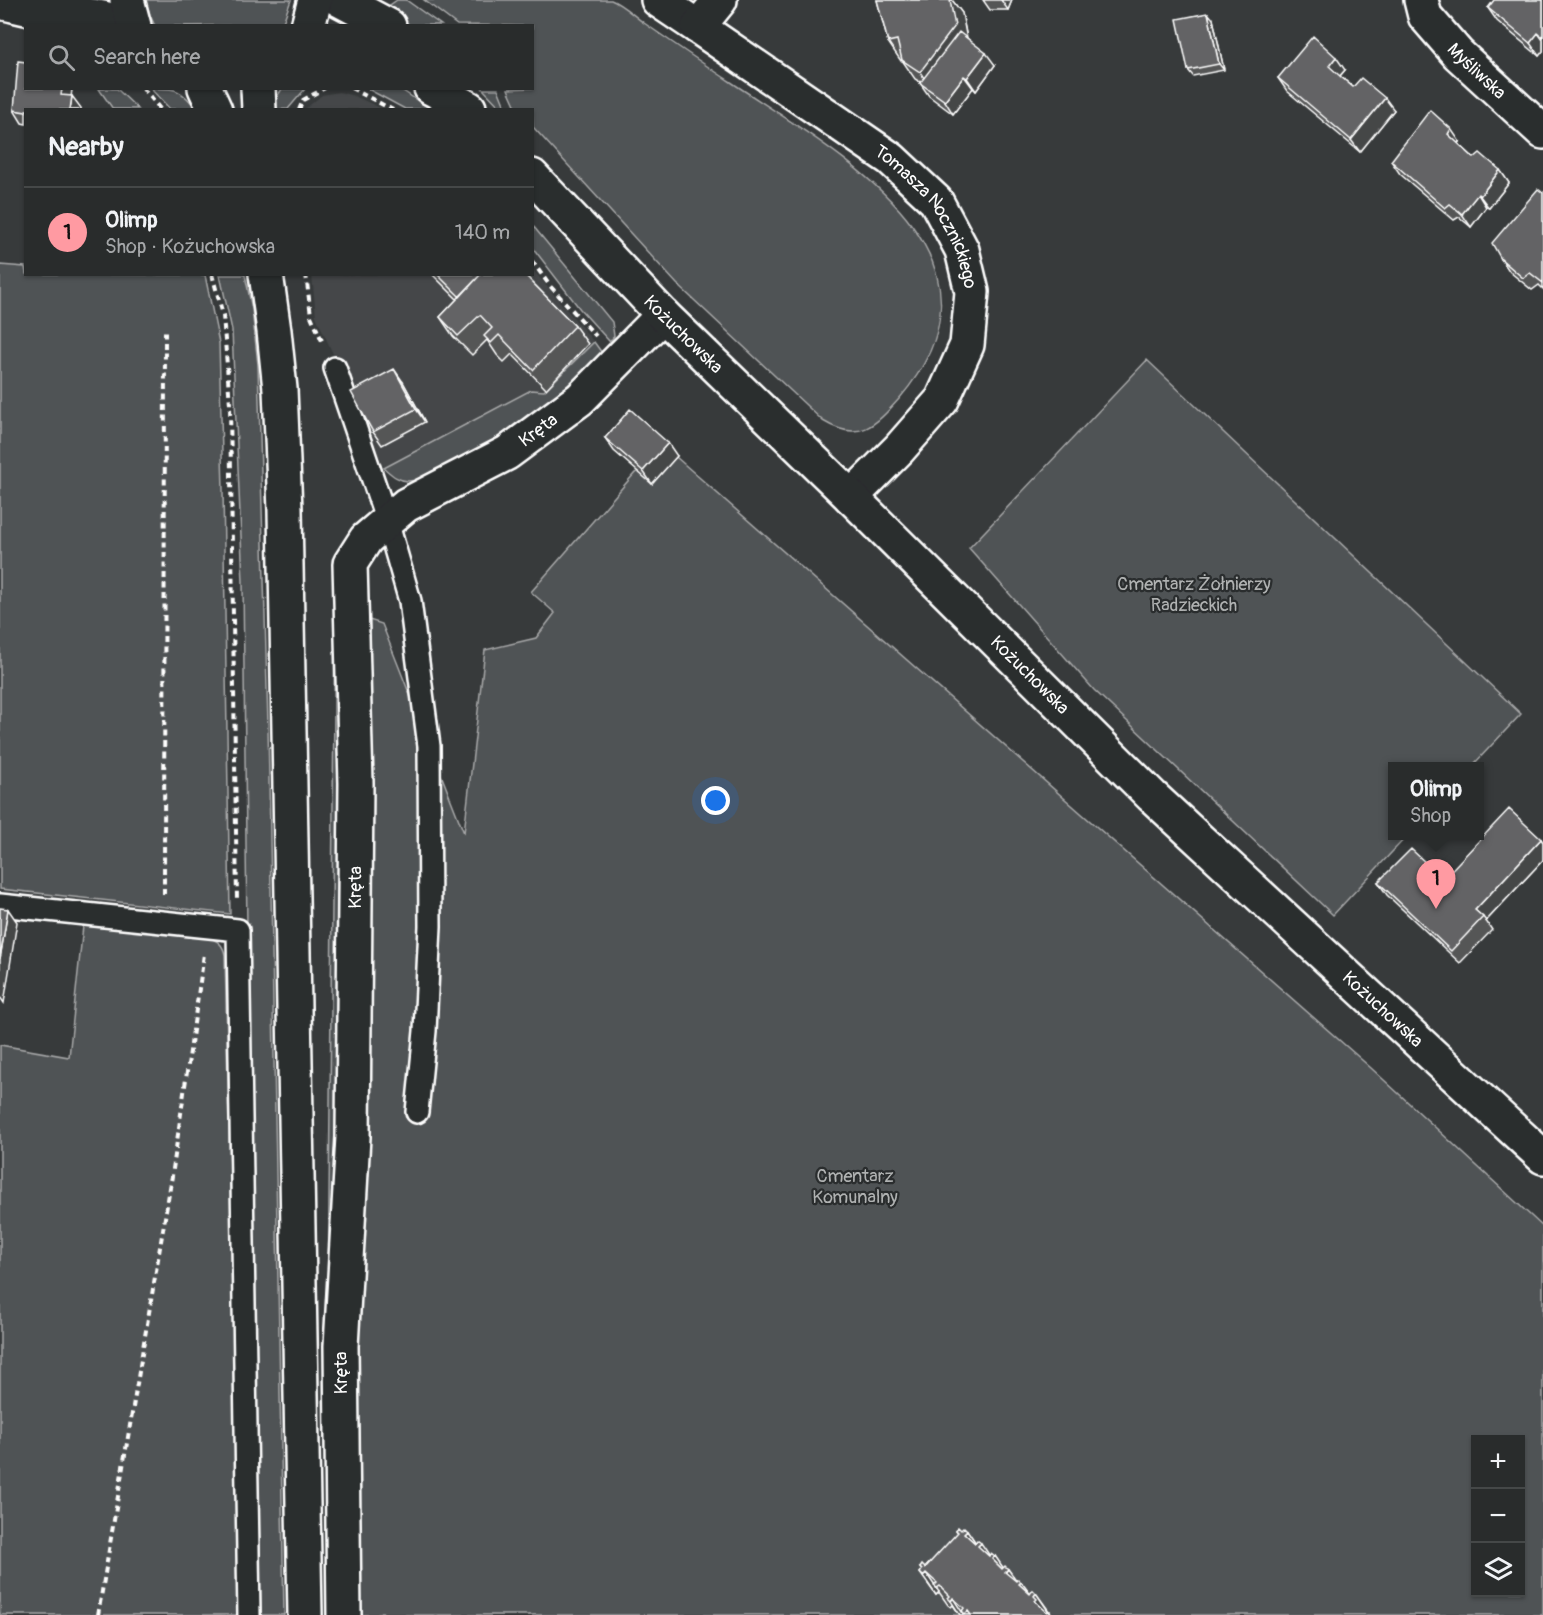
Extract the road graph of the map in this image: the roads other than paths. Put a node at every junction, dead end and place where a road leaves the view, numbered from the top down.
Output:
1 (127, 0) edge
2 (315, 0) edge
3 (340, 0) edge
4 (658, 0) edge
5 (720, 0) edge
6 (1421, 0) edge
7 (0, 2) edge
8 (124, 24) edge
9 (133, 24) edge
10 (309, 24) edge
11 (385, 24) edge
12 (698, 27) junction
13 (206, 90) edge
14 (258, 90) edge
15 (436, 90) edge
16 (464, 102) edge
17 (214, 108) edge
18 (259, 108) edge
19 (1543, 132) edge
20 (534, 178) edge
21 (266, 276) edge
22 (663, 315) junction
23 (335, 368) road end
24 (850, 497) junction
25 (387, 521) junction
26 (0, 905) edge
27 (417, 1112) dead end
28 (1543, 1157) edge
29 (249, 1615) edge
30 (305, 1615) edge
31 (344, 1615) edge

1 - 9 main road
2 - 10 main road
3 - 11 main road
4 - 12 main road, Tomasza Nocznickiego
5 - 12 main road
6 - 19 main road, Myśliwska
7 - 8 main road
12 - 24 main road, Tomasza Nocznickiego
13 - 17 main road
14 - 18 main road
15 - 16 main road
20 - 22 main road, Kożuchowska
21 - 30 main road
22 - 24 main road, Kożuchowska
22 - 25 main road, Kręta
23 - 25 lane
24 - 28 main road, Kożuchowska
25 - 27 lane
25 - 31 main road, Kręta
26 - 29 lane

